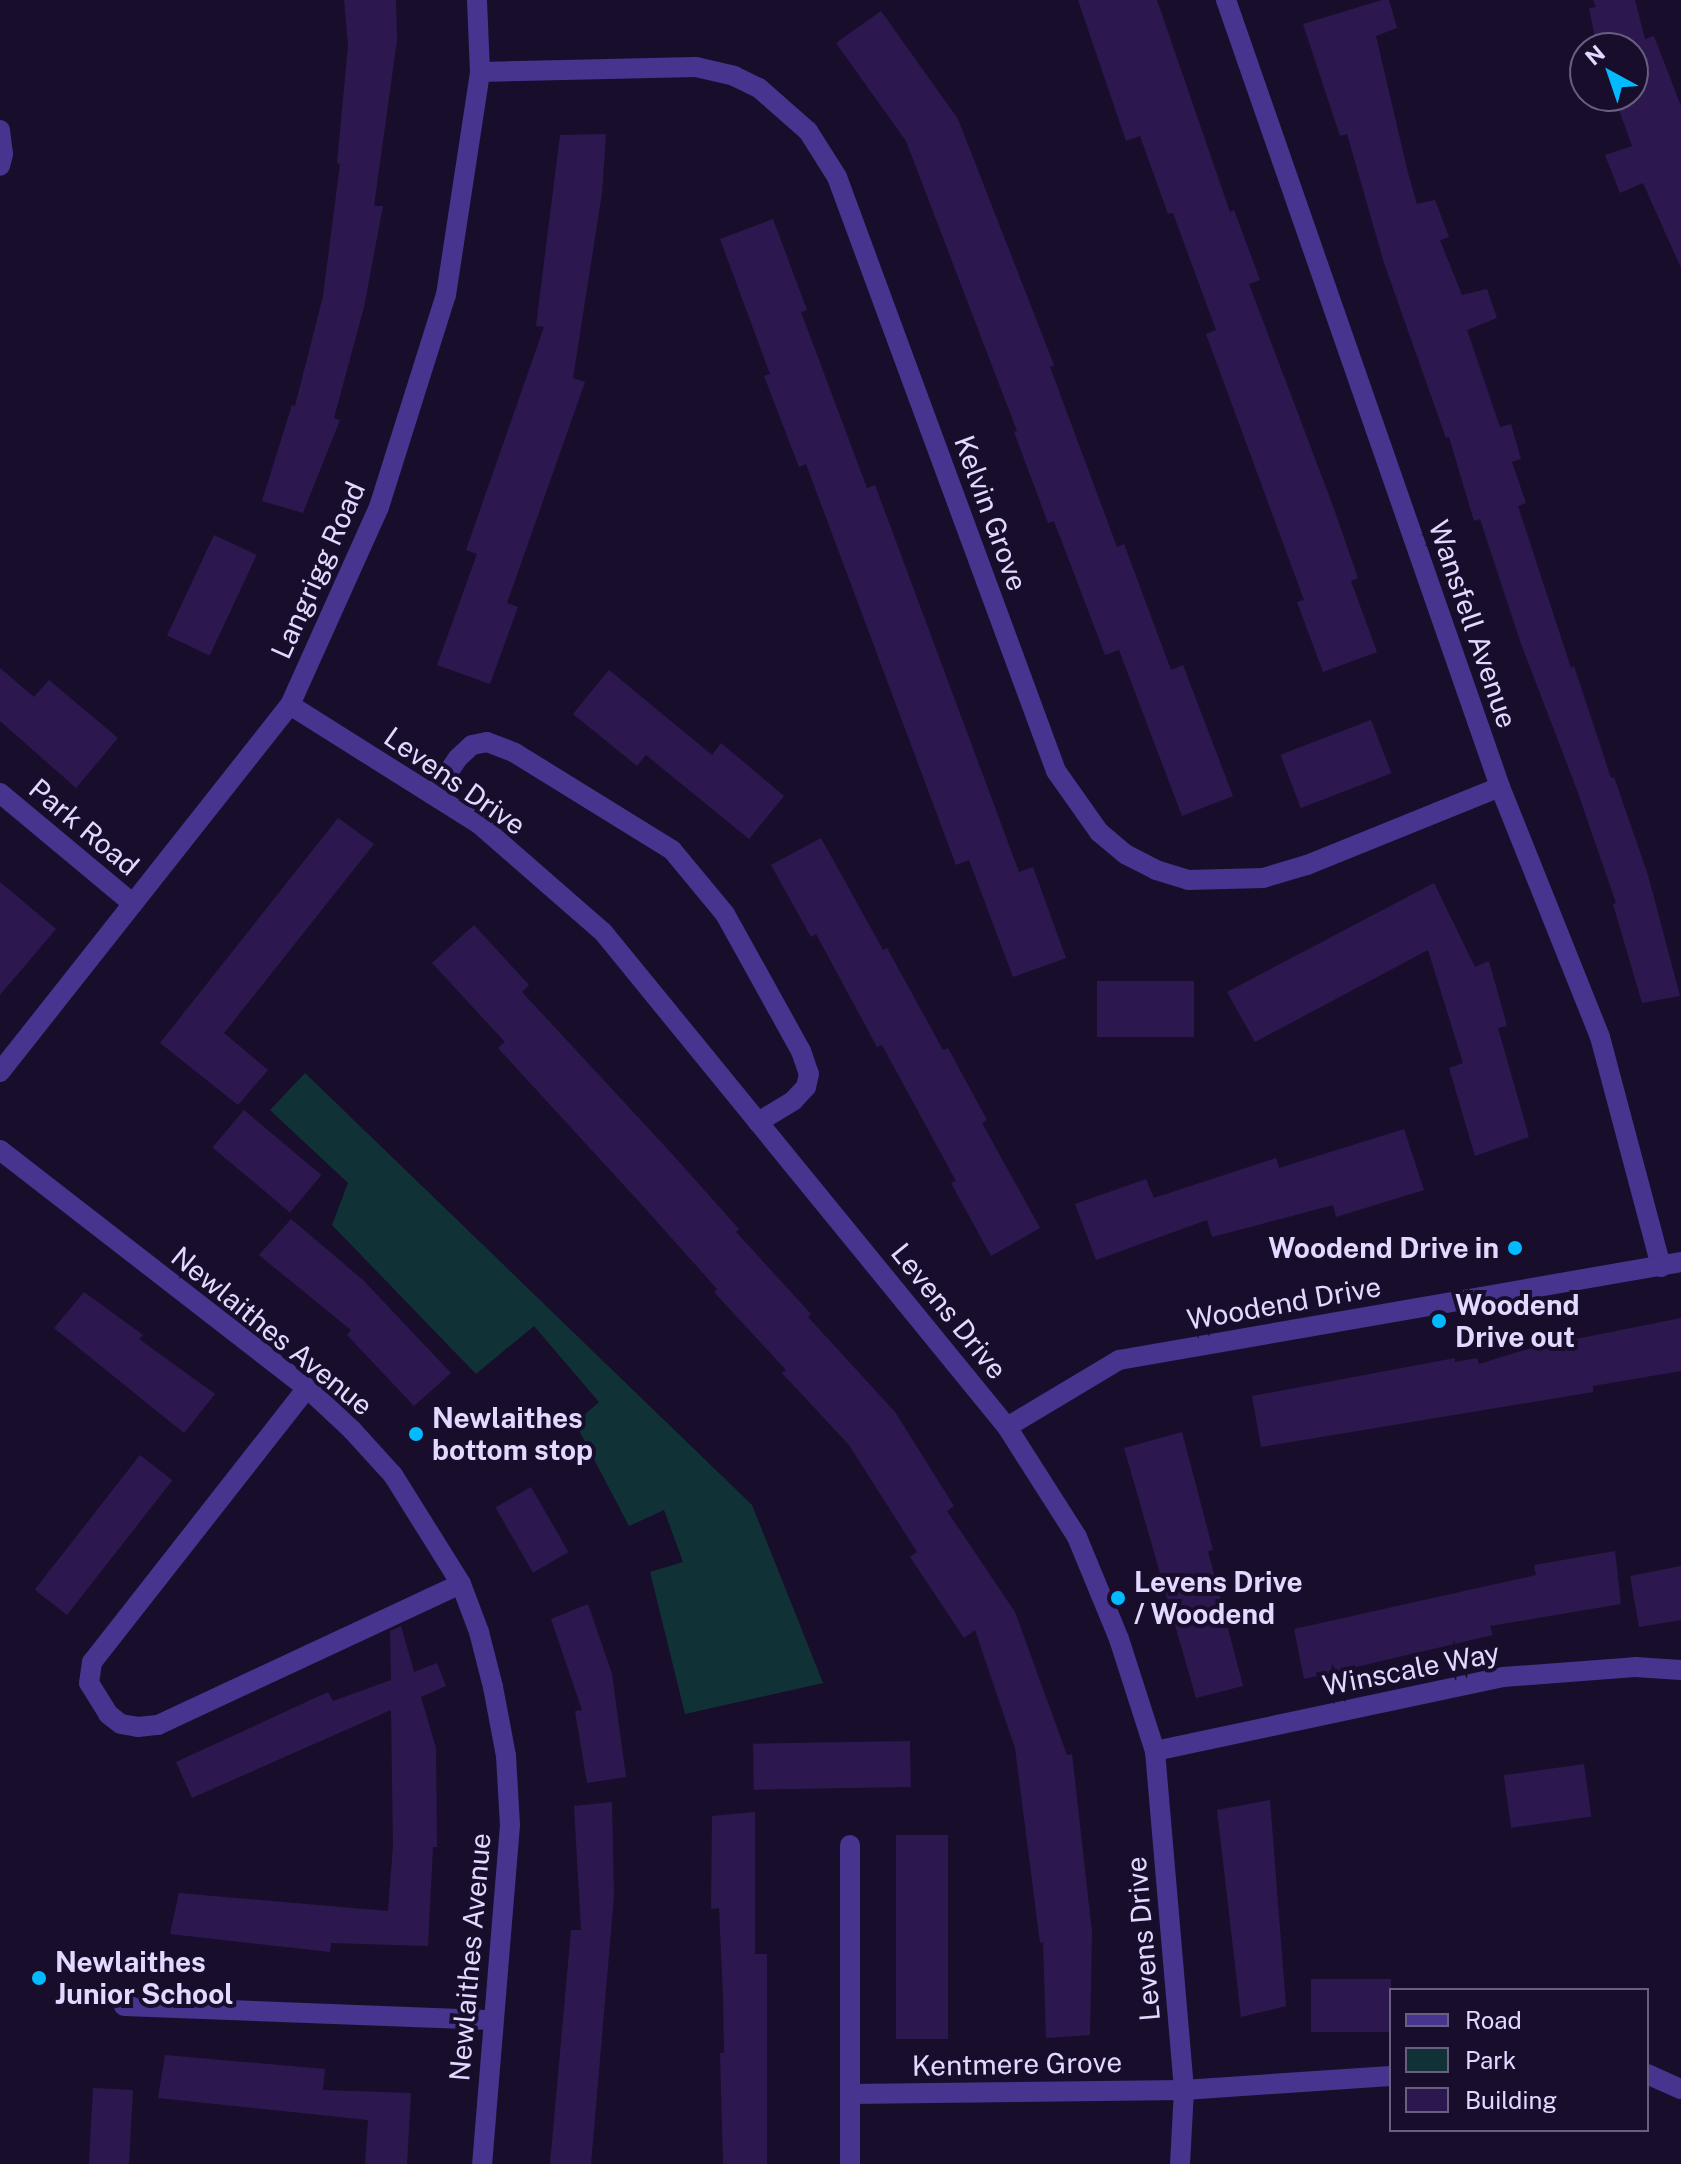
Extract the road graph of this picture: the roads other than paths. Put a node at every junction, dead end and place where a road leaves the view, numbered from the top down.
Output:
1 (477, 0) edge
2 (1226, 0) edge
3 (480, 72) junction
4 (0, 130) edge
5 (0, 166) edge
6 (290, 705) junction
7 (1500, 787) junction
8 (0, 793) edge
9 (433, 795) junction
10 (133, 904) junction
11 (0, 1072) edge
12 (758, 1122) junction
13 (0, 1150) edge
14 (1681, 1262) edge
15 (1661, 1267) junction
16 (307, 1388) junction
17 (1007, 1427) junction
18 (461, 1584) junction
19 (1681, 1670) edge
20 (1155, 1751) junction
21 (850, 1845) dead end
22 (124, 2006) dead end
23 (492, 2020) junction
24 (1649, 2075) edge
25 (1389, 2076) edge
26 (1681, 2089) edge
27 (1184, 2090) junction
28 (851, 2094) junction
29 (482, 2164) edge
30 (850, 2164) edge
31 (1180, 2164) edge

1 - 3 street, Langrigg Road
2 - 7 street, Wansfell Avenue
3 - 6 street, Langrigg Road
3 - 7 street, Kelvin Grove
4 - 5 street
6 - 9 street, Levens Drive
6 - 10 street, Langrigg Road
7 - 15 street, Wansfell Avenue
8 - 10 street, Park Road
9 - 12 street, Levens Drive
9 - 12 street
10 - 11 street, Langrigg Road
12 - 17 street, Levens Drive
13 - 16 street, Newlaithes Avenue
14 - 15 street, Woodend Drive
15 - 17 street, Woodend Drive
16 - 18 street, Newlaithes Avenue
16 - 18 street
17 - 20 street, Levens Drive
18 - 23 street, Newlaithes Avenue
19 - 20 street, Winscale Way
20 - 27 street, Levens Drive
21 - 28 street
22 - 23 street
23 - 29 street, Newlaithes Avenue
24 - 26 street
25 - 27 street, Kentmere Grove
27 - 28 street, Kentmere Grove
27 - 31 street, Levens Drive
28 - 30 street

